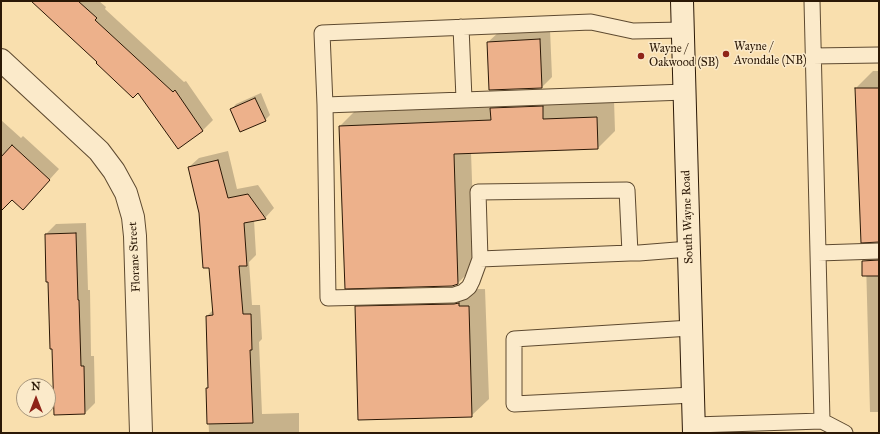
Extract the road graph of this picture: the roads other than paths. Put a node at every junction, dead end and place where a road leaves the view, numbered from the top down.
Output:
1 (682, 1) edge
2 (812, 1) edge
3 (461, 27) junction
4 (683, 30) junction
5 (879, 55) edge
6 (813, 56) junction
7 (1, 60) edge
8 (685, 92) junction
9 (464, 100) junction
10 (325, 105) junction
11 (689, 249) junction
12 (879, 251) edge
13 (630, 253) junction
14 (818, 253) junction
15 (480, 259) junction
16 (691, 328) junction
17 (693, 395) junction
18 (822, 421) junction
19 (694, 429) edge
20 (141, 433) edge
21 (845, 433) edge

1 - 4 main road, South Wayne Road
2 - 6 lane
3 - 4 lane
3 - 9 lane
3 - 10 lane
4 - 8 main road, South Wayne Road
5 - 6 lane
6 - 14 lane
7 - 20 main road, Florane Street
8 - 9 lane
8 - 11 main road, South Wayne Road
9 - 10 lane
10 - 15 lane
11 - 13 lane
11 - 16 main road, South Wayne Road
12 - 14 lane
13 - 15 lane
13 - 15 lane
14 - 18 lane
16 - 17 main road, South Wayne Road
16 - 17 lane
17 - 19 main road, South Wayne Road
18 - 19 lane
18 - 21 lane

